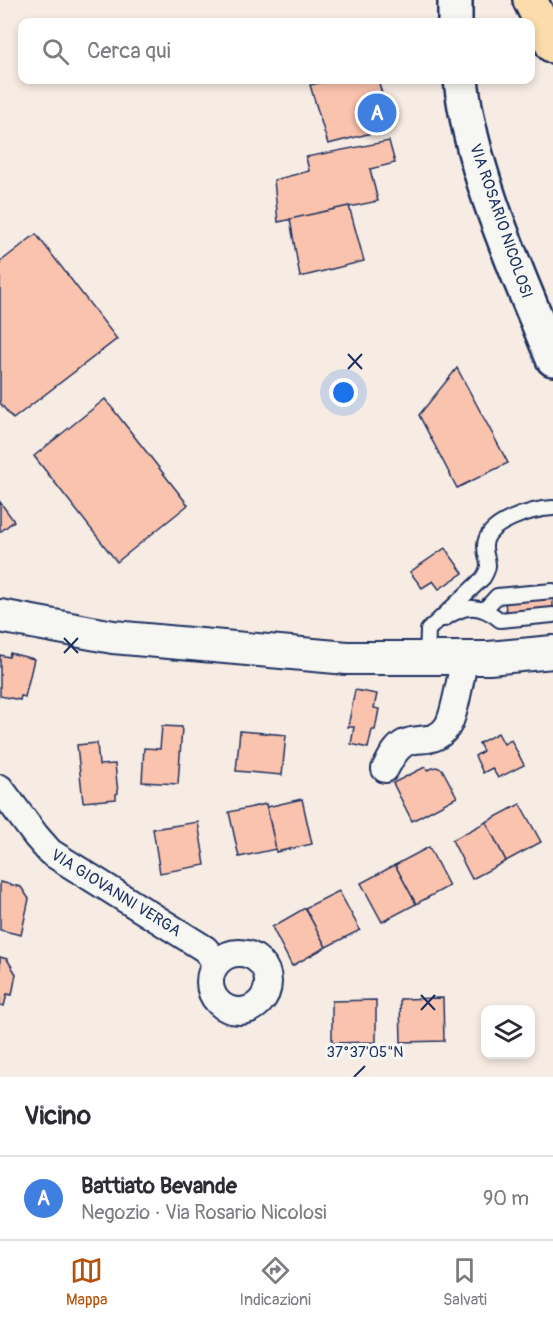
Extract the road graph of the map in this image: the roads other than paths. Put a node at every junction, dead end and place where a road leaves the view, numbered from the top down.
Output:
1 (455, 0) edge
2 (530, 0) edge
3 (550, 0) edge
4 (553, 7) edge
5 (455, 18) edge
6 (553, 46) edge
7 (461, 84) edge
8 (553, 359) edge
9 (553, 508) edge
10 (553, 591) edge
11 (486, 608) junction
12 (553, 615) edge
13 (0, 616) edge
14 (427, 644) junction
15 (553, 652) edge
16 (477, 658) junction
17 (553, 666) edge
18 (386, 769) dead end
19 (4, 803) edge
20 (216, 962) dead end

1 - 5 main road
2 - 6 highway
3 - 4 highway
7 - 8 main road, VIA ROSARIO NICOLOSI
9 - 14 lane
10 - 11 lane
11 - 12 lane
11 - 14 lane
13 - 14 street
14 - 16 street
15 - 16 street
16 - 17 street
16 - 18 street
19 - 20 street, VIA GIOVANNI VERGA

